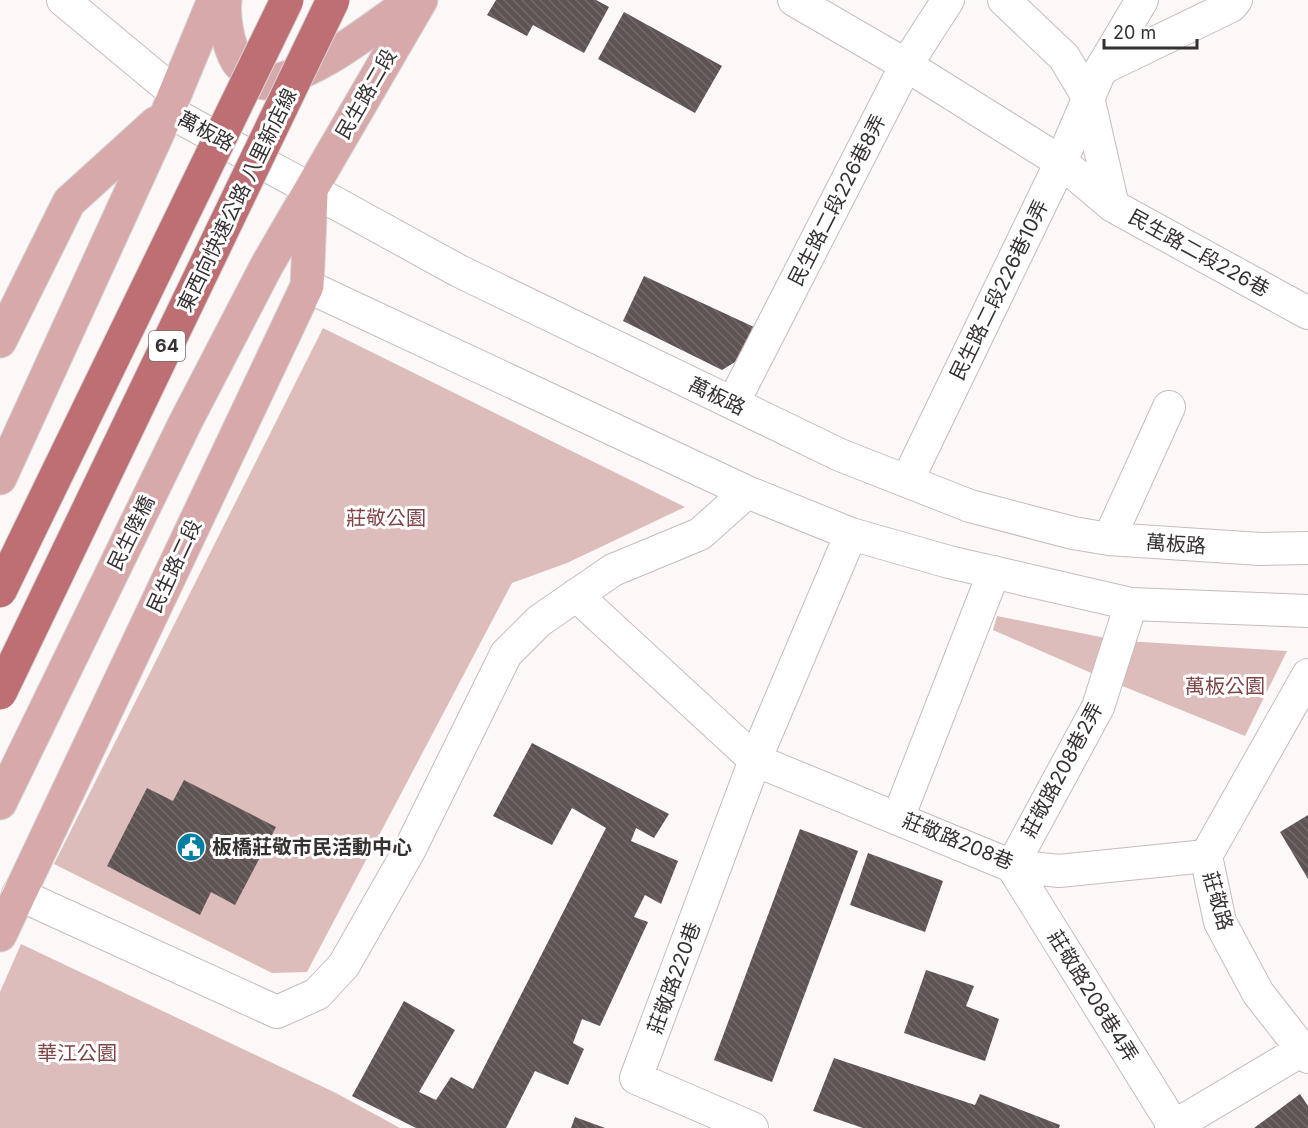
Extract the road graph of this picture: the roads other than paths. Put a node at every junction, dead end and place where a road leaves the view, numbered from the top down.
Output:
1 (63, 0) edge
2 (214, 0) edge
3 (225, 0) edge
4 (287, 0) edge
5 (333, 0) edge
6 (413, 0) edge
7 (421, 0) edge
8 (794, 0) edge
9 (948, 0) edge
10 (1004, 0) edge
11 (1236, 0) edge
12 (1132, 5) edge
13 (906, 65) junction
14 (1101, 69) junction
15 (1088, 97) junction
16 (172, 102) junction
17 (1061, 162) junction
18 (311, 189) junction
19 (1113, 206) junction
20 (267, 265) joint
21 (308, 285) junction
22 (1305, 306) edge
23 (0, 341) edge
24 (733, 403) junction
25 (1169, 407) dead end
26 (0, 478) edge
27 (907, 481) junction
28 (747, 492) junction
29 (851, 534) junction
30 (1109, 539) junction
31 (1308, 548) edge
32 (994, 572) junction
33 (0, 591) edge
34 (576, 595) junction
35 (1131, 604) junction
36 (1308, 611) edge
37 (1308, 675) edge
38 (0, 693) edge
39 (755, 760) junction
40 (0, 803) edge
41 (898, 818) junction
42 (1206, 856) junction
43 (1012, 866) junction
44 (18, 894) junction
45 (0, 934) edge
46 (1305, 1053) edge
47 (1173, 1127) edge
48 (752, 1128) edge

1 - 16 street, 萬板路
2 - 16 main road
3 - 6 main road
4 - 33 highway, 64, bridge
5 - 38 highway, 東西向快速公路 八里新店線 / 64, bridge
7 - 18 main road, 民生路二段
8 - 13 street
9 - 13 street, 民生路二段226巷8弄
10 - 15 street, 民生路二段226巷
11 - 14 street
12 - 14 street, 民生路二段226巷10弄
13 - 17 street
13 - 24 street, 民生路二段226巷8弄
14 - 15 street, 民生路二段226巷10弄
15 - 17 street, 民生路二段226巷10弄
15 - 19 street, 民生路二段226巷
16 - 18 street, 萬板路
16 - 23 main road
16 - 26 main road
17 - 19 street
17 - 27 street, 民生路二段226巷10弄
18 - 20 main road, 民生路二段
18 - 21 main road, 民生路二段
18 - 24 street, 萬板路
19 - 22 street, 民生路二段226巷
20 - 40 main road, 民生陸橋
21 - 28 street
21 - 44 main road, 民生路二段
24 - 27 street, 萬板路
25 - 30 street
27 - 30 street, 萬板路
28 - 29 street
28 - 34 street
29 - 32 street
29 - 39 street
30 - 31 street, 萬板路
32 - 35 street
32 - 41 street
34 - 39 street
34 - 44 street
35 - 36 street
35 - 43 street, 莊敬路208巷2弄
37 - 42 street, 莊敬路
39 - 41 street, 莊敬路208巷
39 - 48 street, 莊敬路220巷
41 - 43 street, 莊敬路208巷
42 - 43 street, 莊敬路208巷
42 - 46 street, 莊敬路
43 - 47 street, 莊敬路208巷4弄
44 - 45 main road, 民生路二段
46 - 47 street

